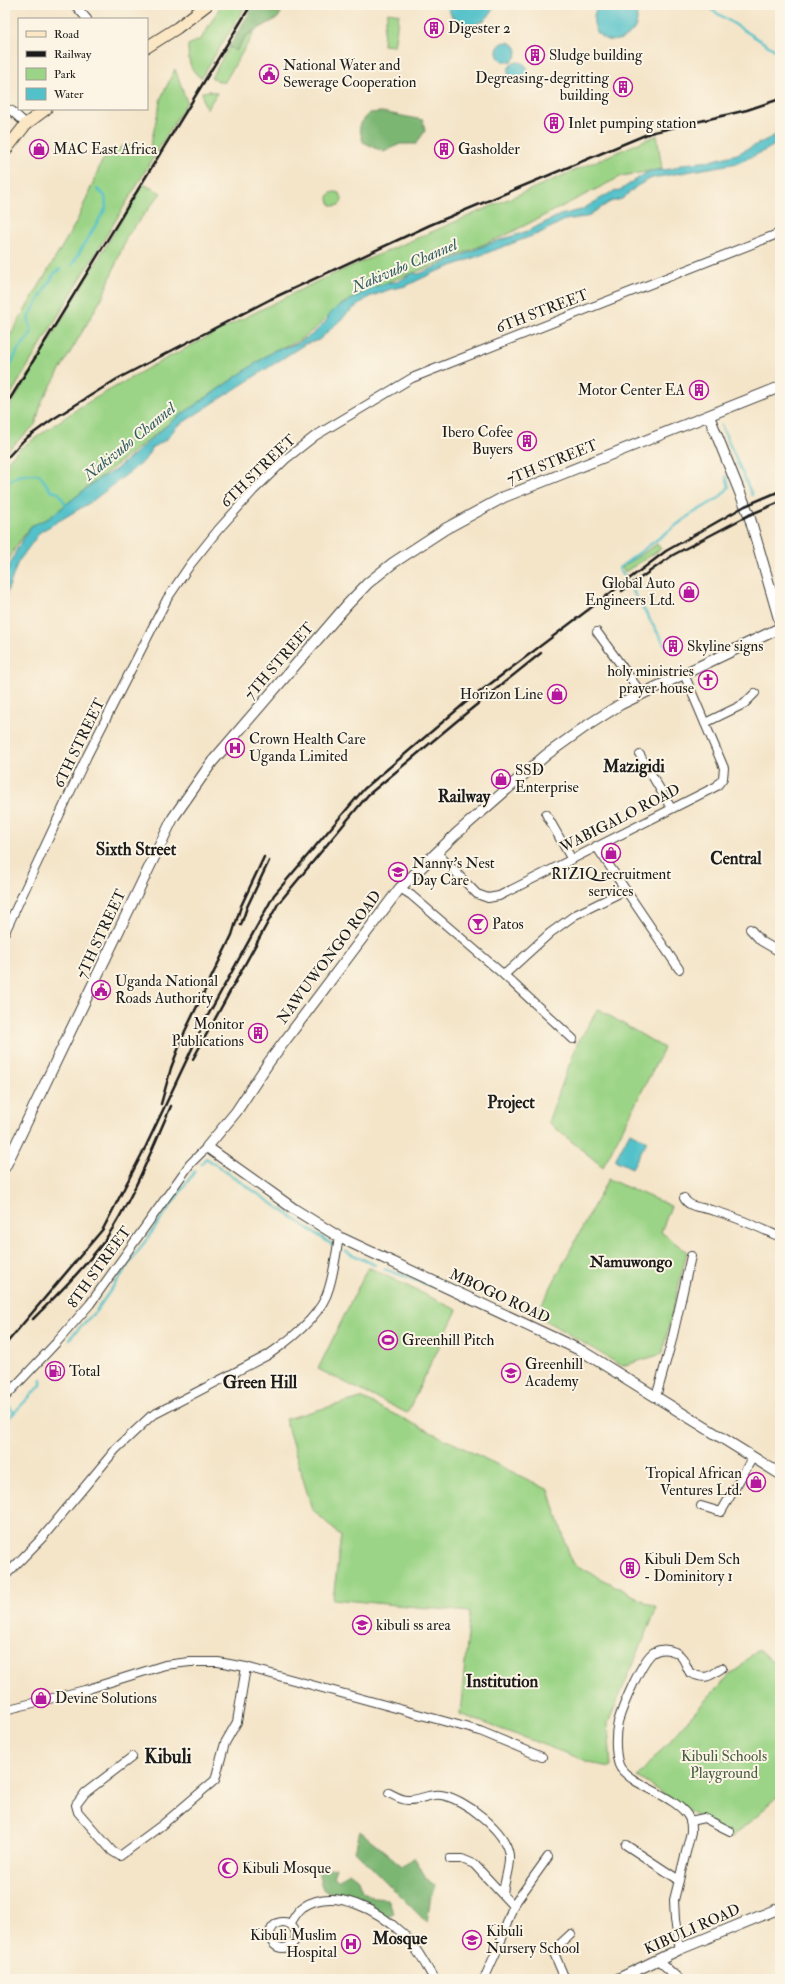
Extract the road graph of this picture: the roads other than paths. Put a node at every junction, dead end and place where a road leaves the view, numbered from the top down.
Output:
1 (75, 5) edge
2 (207, 5) edge
3 (86, 18) edge
4 (148, 46) edge
5 (5, 108) edge
6 (45, 110) edge
7 (26, 124) junction
8 (5, 151) edge
9 (780, 233) edge
10 (780, 387) edge
11 (709, 416) junction
12 (780, 622) edge
13 (780, 628) edge
14 (597, 632) dead end
15 (684, 674) junction
16 (755, 693) dead end
17 (642, 694) junction
18 (705, 723) junction
19 (640, 755) dead end
20 (671, 808) junction
21 (546, 814) dead end
22 (596, 846) junction
23 (437, 853) junction
24 (571, 858) junction
25 (400, 888) junction
26 (626, 890) junction
27 (750, 929) dead end
28 (5, 932) edge
29 (780, 952) edge
30 (679, 968) dead end
31 (504, 975) junction
32 (573, 1039) dead end
33 (207, 1147) junction
34 (5, 1167) edge
35 (684, 1198) dead end
36 (339, 1237) junction
37 (780, 1237) edge
38 (691, 1256) dead end
39 (5, 1397) edge
40 (656, 1397) junction
41 (753, 1457) junction
42 (780, 1474) edge
43 (701, 1506) dead end
44 (5, 1576) edge
45 (246, 1667) junction
46 (722, 1668) dead end
47 (5, 1710) edge
48 (132, 1757) dead end
49 (542, 1757) dead end
50 (389, 1793) dead end
51 (690, 1821) junction
52 (730, 1831) dead end
53 (626, 1845) dead end
54 (548, 1857) dead end
55 (450, 1859) dead end
56 (679, 1880) junction
57 (503, 1894) junction
58 (513, 1906) junction
59 (780, 1908) edge
60 (290, 1924) junction
61 (571, 1934) dead end
62 (680, 1949) junction
63 (658, 1960) junction
64 (434, 1979) edge
65 (484, 1979) edge
66 (565, 1979) edge
67 (618, 1979) edge
68 (680, 1979) edge

1 - 3 street
2 - 4 main road
5 - 7 street
6 - 7 main road
7 - 8 main road
9 - 28 street, 6TH STREET
10 - 11 street, 7TH STREET
11 - 12 street
11 - 34 street, 7TH STREET
13 - 15 street, NAWUWONGO ROAD
14 - 17 street
15 - 17 street, NAWUWONGO ROAD
15 - 18 street, WABIGALO ROAD
16 - 18 street
17 - 23 street, NAWUWONGO ROAD
18 - 20 street, WABIGALO ROAD
19 - 20 street
20 - 22 street, WABIGALO ROAD
21 - 24 street
22 - 24 street, WABIGALO ROAD
22 - 26 street
23 - 24 street, WABIGALO ROAD
23 - 25 street, NAWUWONGO ROAD
25 - 31 street
25 - 33 street, NAWUWONGO ROAD
26 - 30 street
26 - 31 street
27 - 29 street
31 - 32 street
33 - 36 street, MBOGO ROAD
33 - 39 street, 8TH STREET
35 - 37 street
36 - 40 street, MBOGO ROAD
36 - 44 street
38 - 40 street
40 - 41 street, MBOGO ROAD
41 - 42 street, MBOGO ROAD
41 - 43 street
45 - 47 street
45 - 48 street
45 - 49 street
46 - 51 street
50 - 57 street
51 - 52 street
51 - 56 street
53 - 56 street
54 - 58 street
55 - 57 street
56 - 62 street
57 - 58 street
58 - 65 street
59 - 62 street, KIBULI ROAD
60 - 60 street
60 - 64 street
61 - 66 street
62 - 63 street, KIBULI ROAD
63 - 67 street, KIBULI ROAD
63 - 68 street

